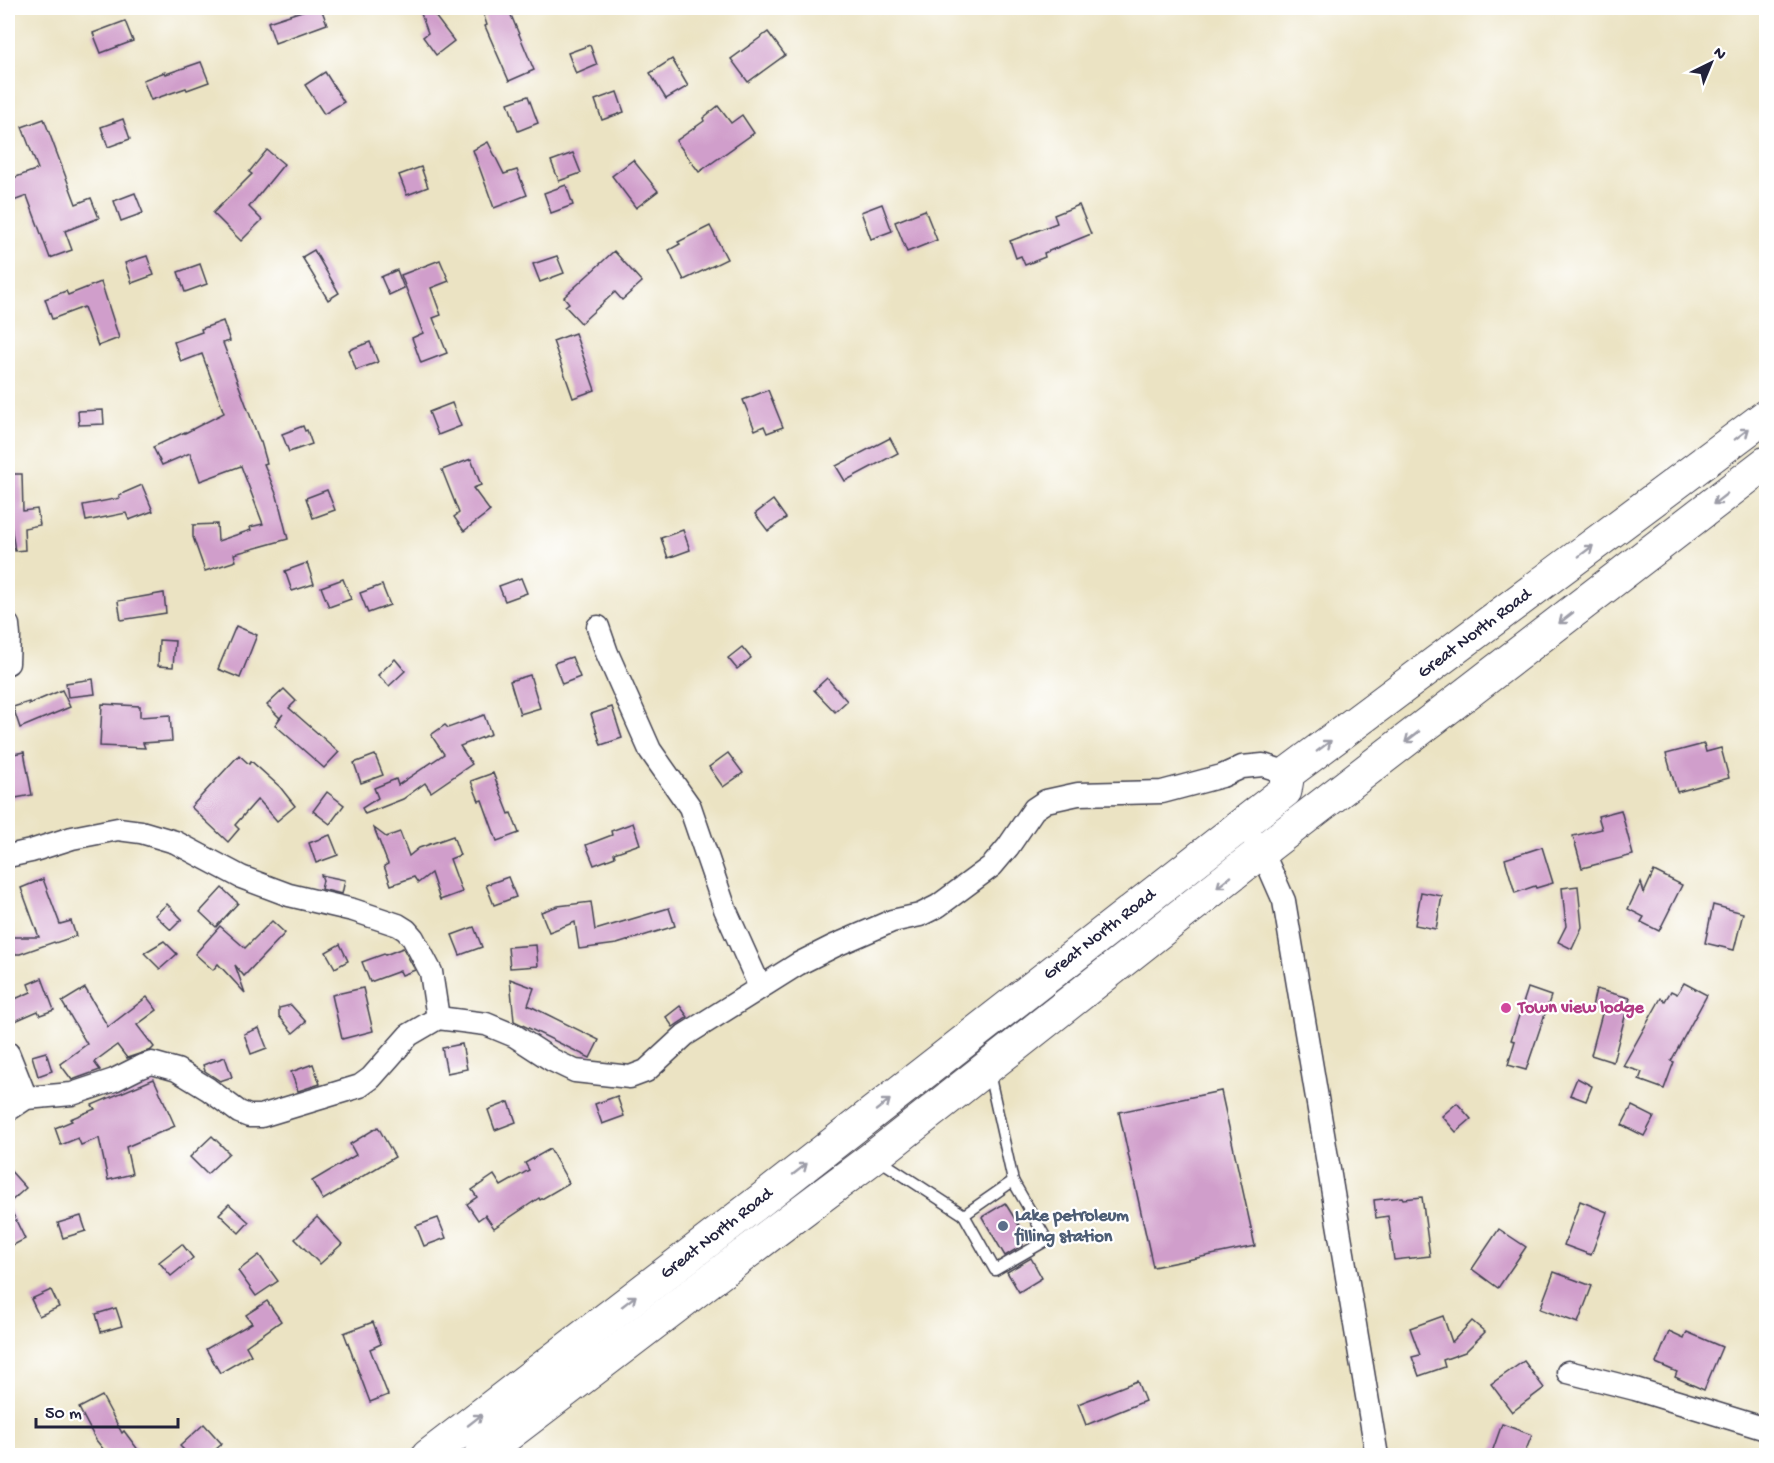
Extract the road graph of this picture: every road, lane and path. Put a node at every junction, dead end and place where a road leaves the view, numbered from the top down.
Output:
1 (1767, 416) edge
2 (1767, 463) edge
3 (8, 625) edge
4 (598, 627) dead end
5 (8, 663) edge
6 (1288, 773) junction
7 (1244, 822) junction
8 (1262, 851) junction
9 (8, 856) edge
10 (760, 987) junction
11 (438, 1018) junction
12 (8, 1053) edge
13 (987, 1067) junction
14 (17, 1104) edge
15 (875, 1156) junction
16 (1013, 1181) junction
17 (964, 1215) junction
18 (1568, 1372) dead end
19 (1767, 1429) edge
20 (428, 1455) edge
21 (480, 1455) edge
22 (1377, 1455) edge

6 -> 1 highway, Great North Road
2 -> 8 highway, Great North Road
3 - 5 street
4 - 10 street
6 - 7 highway, Great North Road
6 - 10 street
7 - 8 street
20 -> 7 highway, Great North Road
8 -> 13 highway, Great North Road
8 - 22 street
9 - 11 street
10 - 11 street
11 - 14 street
12 - 14 street
13 - 15 highway, Great North Road
13 - 16 lane
15 - 17 lane
15 - 21 highway, Great North Road
16 - 17 lane
16 - 17 lane
18 - 19 street

